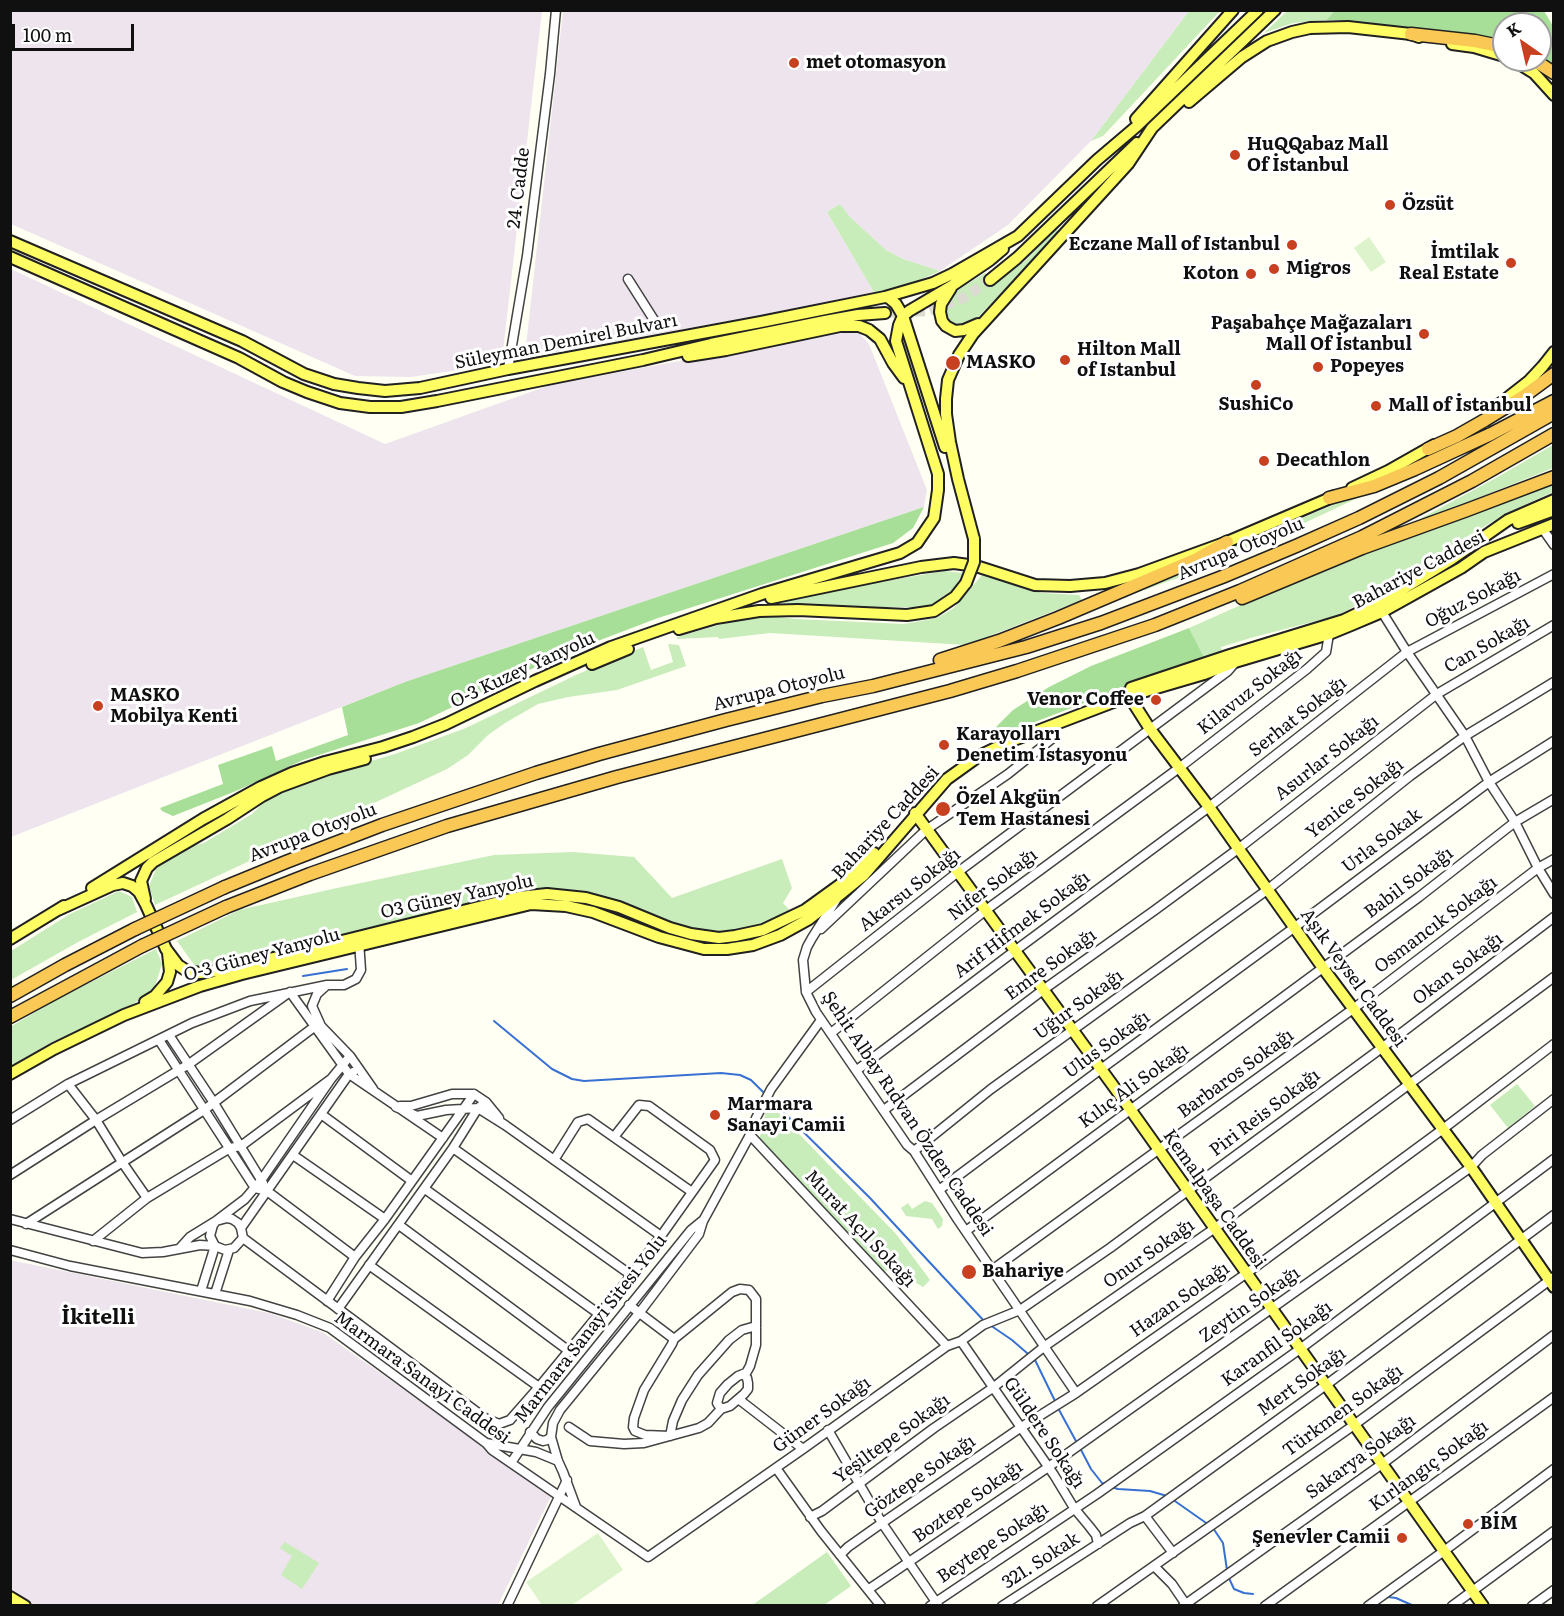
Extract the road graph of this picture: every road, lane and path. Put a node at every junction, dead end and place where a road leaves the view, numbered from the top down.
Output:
1 (556, 10) edge
2 (1233, 10) edge
3 (1258, 10) edge
4 (1275, 10) edge
5 (1411, 34) junction
6 (1492, 45) edge
7 (1492, 52) edge
8 (1532, 72) edge
9 (1554, 95) edge
10 (1152, 128) junction
11 (1108, 151) junction
12 (1017, 236) junction
13 (10, 241) edge
14 (10, 257) edge
15 (628, 279) dead end
16 (990, 280) tunnel mouth
17 (953, 285) junction
18 (885, 297) junction
19 (885, 313) tunnel mouth
20 (903, 316) junction
21 (987, 319) junction
22 (654, 320) dead end
23 (1554, 352) edge
24 (643, 360) junction
25 (508, 369) junction
26 (1554, 374) edge
27 (910, 385) junction
28 (1554, 401) edge
29 (1554, 413) edge
30 (1554, 434) edge
31 (1428, 449) junction
32 (1554, 477) edge
33 (958, 479) junction
34 (1329, 498) junction
35 (1554, 500) edge
36 (1554, 510) edge
37 (1554, 519) edge
38 (1554, 524) edge
39 (1542, 528) junction
40 (1227, 542) junction
41 (1554, 545) edge
42 (1467, 548) junction
43 (1484, 552) junction
44 (1554, 574) edge
45 (1208, 604) junction
46 (718, 608) junction
47 (1382, 612) junction
48 (1554, 626) edge
49 (1329, 634) junction
50 (1407, 652) junction
51 (1235, 662) junction
52 (1554, 682) edge
53 (857, 688) junction
54 (1127, 693) junction
55 (1437, 694) junction
56 (1055, 725) junction
57 (1150, 729) junction
58 (1465, 736) junction
59 (1554, 741) edge
60 (1179, 768) junction
61 (1489, 782) junction
62 (1554, 799) edge
63 (1209, 807) junction
64 (915, 813) junction
65 (1515, 822) junction
66 (926, 830) junction
67 (1238, 849) junction
68 (1554, 859) edge
69 (1538, 868) junction
70 (958, 872) junction
71 (1267, 890) junction
72 (1554, 894) edge
73 (837, 897) junction
74 (146, 905) junction
75 (58, 910) junction
76 (986, 910) junction
77 (1554, 917) edge
78 (1295, 927) junction
79 (812, 938) junction
80 (10, 939) edge
81 (359, 941) junction
82 (166, 949) junction
83 (1016, 950) junction
84 (1323, 968) junction
85 (1554, 977) edge
86 (327, 986) junction
87 (1043, 990) junction
88 (290, 992) junction
89 (807, 992) junction
90 (10, 996) edge
91 (1353, 1009) junction
92 (124, 1015) junction
93 (10, 1017) edge
94 (822, 1020) junction
95 (317, 1026) junction
96 (1072, 1029) junction
97 (831, 1033) junction
98 (169, 1035) junction
99 (159, 1040) junction
100 (1554, 1044) edge
101 (1383, 1047) junction
102 (350, 1056) junction
103 (189, 1064) junction
104 (343, 1066) junction
105 (360, 1068) junction
106 (1101, 1069) junction
107 (180, 1070) junction
108 (857, 1070) junction
109 (10, 1074) edge
110 (349, 1074) junction
111 (331, 1079) junction
112 (1410, 1083) junction
113 (68, 1084) junction
114 (474, 1094) junction
115 (377, 1095) junction
116 (1554, 1099) edge
117 (214, 1103) junction
118 (482, 1105) junction
119 (396, 1107) junction
120 (464, 1109) junction
121 (1130, 1109) junction
122 (204, 1110) junction
123 (884, 1110) junction
124 (321, 1114) junction
125 (10, 1120) edge
126 (96, 1120) junction
127 (1443, 1129) junction
128 (750, 1135) junction
129 (614, 1137) junction
130 (443, 1138) junction
131 (241, 1146) junction
132 (230, 1148) junction
133 (453, 1148) junction
134 (914, 1151) junction
135 (1159, 1151) junction
136 (293, 1155) junction
137 (554, 1160) junction
138 (1554, 1160) edge
139 (122, 1162) junction
140 (1471, 1167) junction
141 (10, 1175) edge
142 (262, 1179) junction
143 (412, 1181) junction
144 (255, 1188) junction
145 (425, 1189) junction
146 (939, 1190) junction
147 (267, 1191) junction
148 (1188, 1191) junction
149 (692, 1192) junction
150 (147, 1198) junction
151 (1497, 1203) junction
152 (1554, 1215) edge
153 (10, 1219) edge
154 (385, 1219) junction
155 (216, 1221) junction
156 (703, 1221) junction
157 (26, 1224) junction
158 (399, 1225) junction
159 (241, 1228) junction
160 (1215, 1228) junction
161 (966, 1231) junction
162 (661, 1236) junction
163 (243, 1238) junction
164 (1521, 1239) junction
165 (93, 1241) junction
166 (215, 1246) junction
167 (180, 1248) junction
168 (10, 1250) edge
169 (229, 1250) junction
170 (355, 1257) junction
171 (369, 1265) junction
172 (992, 1270) junction
173 (1246, 1274) junction
174 (631, 1275) junction
175 (1552, 1281) edge
176 (201, 1291) junction
177 (215, 1294) junction
178 (327, 1301) junction
179 (629, 1305) junction
180 (338, 1309) junction
181 (1020, 1310) junction
182 (1272, 1310) junction
183 (640, 1312) junction
184 (599, 1314) junction
185 (756, 1326) junction
186 (1554, 1335) edge
187 (674, 1339) junction
188 (961, 1341) junction
189 (947, 1346) junction
190 (1045, 1346) junction
191 (1300, 1349) junction
192 (569, 1351) junction
193 (745, 1375) junction
194 (1326, 1385) junction
195 (539, 1387) junction
196 (994, 1387) junction
197 (1076, 1393) junction
198 (1554, 1397) edge
199 (741, 1398) junction
200 (721, 1408) junction
201 (1354, 1425) junction
202 (569, 1427) dead end
203 (1020, 1428) junction
204 (828, 1430) junction
205 (530, 1432) junction
206 (670, 1436) junction
207 (551, 1437) junction
208 (486, 1443) junction
209 (519, 1449) junction
210 (803, 1449) junction
211 (558, 1461) junction
212 (511, 1463) junction
213 (1382, 1464) junction
214 (776, 1468) junction
215 (1047, 1468) junction
216 (1554, 1469) edge
217 (567, 1480) junction
218 (860, 1483) junction
219 (558, 1495) junction
220 (1408, 1501) junction
221 (577, 1508) junction
222 (1074, 1508) junction
223 (1145, 1516) junction
224 (810, 1517) junction
225 (882, 1522) junction
226 (1554, 1531) edge
227 (1098, 1544) junction
228 (1444, 1551) junction
229 (1173, 1553) junction
230 (840, 1555) junction
231 (648, 1557) joint
232 (908, 1563) junction
233 (1154, 1566) junction
234 (868, 1589) junction
235 (1554, 1590) edge
236 (1472, 1591) junction
237 (10, 1597) edge
238 (935, 1604) edge
239 (25, 1605) edge
240 (507, 1605) edge
241 (881, 1605) edge
242 (1002, 1605) edge
243 (1097, 1605) edge
244 (1185, 1605) edge
245 (1265, 1605) edge
246 (1368, 1605) edge
247 (1452, 1605) edge
248 (1483, 1605) edge
249 (1532, 1605) edge

1 - 25 street, 24. Cadde
2 - 11 main road
3 - 11 main road
4 - 10 main road
5 - 6 highway
5 - 7 main road
5 - 10 main road
8 - 9 main road
10 - 16 main road
10 - 21 main road
11 - 12 main road, Süleyman Demirel Bulvarı
12 - 17 main road
12 - 18 main road, Süleyman Demirel Bulvarı
13 - 25 main road, Süleyman Demirel Bulvarı
14 - 24 main road, Süleyman Demirel Bulvarı
15 - 22 street
17 - 20 main road
17 - 21 main road
18 - 20 main road
18 - 25 main road, Süleyman Demirel Bulvarı
19 - 24 main road, Süleyman Demirel Bulvarı
20 - 27 main road, O-3 Kuzey Yanyolu
20 - 33 main road
21 - 33 main road
23 - 31 main road
24 - 27 main road
26 - 31 highway
27 - 46 main road, O-3 Kuzey Yanyolu
28 - 34 highway
29 - 53 highway, Avrupa Otoyolu
30 - 45 highway, Avrupa Otoyolu
31 - 34 main road
32 - 45 highway
33 - 74 main road, O-3 Kuzey Yanyolu, bridge
34 - 40 main road
35 - 42 main road
36 - 42 main road
37 - 43 main road
38 - 39 main road, Bahariye Caddesi
39 - 41 street
39 - 43 main road, Bahariye Caddesi
40 - 46 main road
40 - 53 highway
42 - 54 main road
43 - 47 main road, Bahariye Caddesi
44 - 50 street, Oğuz Sokağı
45 - 93 highway, Avrupa Otoyolu, bridge
46 - 75 main road, O-3 Kuzey Yanyolu
47 - 49 main road, Bahariye Caddesi
47 - 50 street
48 - 55 street, Can Sokağı
49 - 51 main road, Bahariye Caddesi
49 - 60 street, Kilavuz Sokağı
50 - 55 street
50 - 63 street, Serhat Sokağı
51 - 54 main road, Bahariye Caddesi
51 - 57 street, Akarsu Sokağı
52 - 58 street, Yenice Sokağı
53 - 90 highway, Avrupa Otoyolu, bridge
54 - 56 main road, Bahariye Caddesi
54 - 57 main road, Aşık Veysel Caddesi
54 - 81 main road, O3 Güney Yanyolu
55 - 58 street
55 - 67 street, Asurlar Sokağı
56 - 64 main road, Bahariye Caddesi
56 - 66 street
57 - 60 main road, Aşık Veysel Caddesi
57 - 70 street, Akarsu Sokağı
58 - 61 street
58 - 71 street, Yenice Sokağı
59 - 61 street, Urla Sokak
60 - 63 main road, Aşık Veysel Caddesi
60 - 76 street, Nifer Sokağı
61 - 65 street
61 - 78 street, Urla Sokak
62 - 65 street, Babil Sokağı
63 - 67 main road, Aşık Veysel Caddesi
63 - 83 street, Arif Hifmek Sokağı
64 - 66 main road, Kemalpaşa Caddesi
64 - 73 main road, Bahariye Caddesi
65 - 69 street
65 - 84 street, Babil Sokağı
66 - 70 main road, Kemalpaşa Caddesi
66 - 79 street
67 - 71 main road, Aşık Veysel Caddesi
67 - 87 street, Emre Sokağı
68 - 69 street, Osmancık Sokağı
69 - 72 street
69 - 91 street, Osmancık Sokağı
70 - 76 main road, Kemalpaşa Caddesi
70 - 89 street, Akarsu Sokağı
71 - 78 main road, Aşık Veysel Caddesi
71 - 96 street, Uğur Sokağı
73 - 79 street, Şehit Albay Rıdvan Özden Caddesi
73 - 81 main road, Bahariye Caddesi
74 - 75 main road
74 - 82 main road, O-3 Güney Yanyolu
75 - 80 main road, O-3 Kuzey Yanyolu
76 - 83 main road, Kemalpaşa Caddesi
76 - 97 street, Nifer Sokağı
77 - 101 street, Okan Sokağı
78 - 84 main road, Aşık Veysel Caddesi
78 - 106 street, Ulus Sokağı
79 - 89 street, Şehit Albay Rıdvan Özden Caddesi
81 - 82 main road, O-3 Güney Yanyolu
81 - 86 street
81 - 92 main road, O-3 Güney Yanyolu
82 - 92 main road
83 - 87 main road, Kemalpaşa Caddesi
83 - 108 street, Arif Hifmek Sokağı
84 - 91 main road, Aşık Veysel Caddesi
84 - 121 street, Kılıç Ali Sokağı
85 - 112 street, Onur Sokağı
86 - 88 street
86 - 95 street
87 - 96 main road, Kemalpaşa Caddesi
87 - 123 street, Emre Sokağı
88 - 95 street
88 - 98 street
88 - 103 street
89 - 94 street, Şehit Albay Rıdvan Özden Caddesi
91 - 101 main road, Aşık Veysel Caddesi
91 - 135 street, Barbaros Sokağı
92 - 109 main road, O-3 Güney Yanyolu
94 - 97 street, Şehit Albay Rıdvan Özden Caddesi
94 - 128 street, Marmara Sanayi Sitesi Yolu
95 - 102 street
95 - 104 street
95 - 117 street
96 - 106 main road, Kemalpaşa Caddesi
96 - 134 street, Uğur Sokağı
97 - 108 street, Şehit Albay Rıdvan Özden Caddesi
98 - 99 street
98 - 103 street
99 - 107 street
99 - 113 street
100 - 127 street, Hazan Sokağı
101 - 112 main road, Aşık Veysel Caddesi
101 - 148 street, Piri Reis Sokağı
102 - 104 street
102 - 105 street
103 - 107 street
103 - 117 street
104 - 110 street
104 - 111 street
105 - 110 street
105 - 115 street
106 - 121 main road, Kemalpaşa Caddesi
106 - 146 street, Ulus Sokağı
107 - 122 street
107 - 126 street
108 - 123 street, Şehit Albay Rıdvan Özden Caddesi
110 - 115 street
110 - 124 street
111 - 131 street
111 - 142 street
112 - 127 main road, Aşık Veysel Caddesi
112 - 160 street, Onur Sokağı
113 - 125 street
113 - 126 street
114 - 118 street
114 - 119 street
114 - 120 street
115 - 119 street
116 - 140 street, Zeytin Sokağı
117 - 122 street
117 - 131 street
118 - 120 street
118 - 133 street
118 - 137 street
119 - 120 street
119 - 130 street
120 - 130 street
121 - 135 main road, Kemalpaşa Caddesi
121 - 161 street, Kılıç Ali Sokağı
122 - 132 street
122 - 139 street
123 - 134 street, Şehit Albay Rıdvan Özden Caddesi
124 - 136 street
124 - 143 street
126 - 139 street
126 - 141 street
127 - 140 main road, Aşık Veysel Caddesi
127 - 173 street, Hazan Sokağı
128 - 156 street, Marmara Sanayi Sitesi Yolu
128 - 189 street, Murat Açıl Sokağı
129 - 137 street
129 - 149 street
129 - 149 street
130 - 143 street
131 - 132 street
131 - 142 street
132 - 144 street
132 - 150 street
133 - 145 street
133 - 174 street
134 - 146 street, Şehit Albay Rıdvan Özden Caddesi
135 - 148 main road, Kemalpaşa Caddesi
135 - 172 street, Barbaros Sokağı
136 - 147 street
136 - 154 street
137 - 162 street
138 - 151 street, Karanfil Sokağı
139 - 150 street
139 - 157 street
140 - 151 main road, Aşık Veysel Caddesi
140 - 182 street, Zeytin Sokağı
142 - 144 street
142 - 147 street
143 - 154 street
144 - 147 street
144 - 155 street
145 - 158 street
145 - 184 street
146 - 161 street, Şehit Albay Rıdvan Özden Caddesi
147 - 159 street
147 - 170 street
148 - 160 main road, Kemalpaşa Caddesi
148 - 181 street, Piri Reis Sokağı
149 - 162 street
150 - 165 street
151 - 164 main road, Aşık Veysel Caddesi
151 - 191 street, Karanfil Sokağı
152 - 164 street, Mert Sokağı
153 - 157 street
154 - 170 street
155 - 159 street
155 - 166 street
155 - 167 street
156 - 179 street, Marmara Sanayi Sitesi Yolu
156 - 183 street, Marmara Sanayi Sitesi Yolu
157 - 165 street
158 - 171 street
158 - 192 street
159 - 163 street
160 - 173 main road, Kemalpaşa Caddesi
160 - 190 street, Onur Sokağı
161 - 172 street, Şehit Albay Rıdvan Özden Caddesi
162 - 174 street
163 - 169 street
163 - 178 street
164 - 175 main road, Aşık Veysel Caddesi
164 - 194 street, Mert Sokağı
165 - 167 street
166 - 167 street
166 - 169 street
166 - 176 street
168 - 176 street, Marmara Sanayi Caddesi
169 - 177 street
170 - 178 street
171 - 180 street
171 - 195 street
172 - 181 street, Şehit Albay Rıdvan Özden Caddesi
173 - 182 main road, Kemalpaşa Caddesi
173 - 197 street, Hazan Sokağı
174 - 184 street
175 - 201 street, Türkmen Sokağı
176 - 177 street, Marmara Sanayi Caddesi
177 - 208 street, Marmara Sanayi Caddesi
178 - 180 street
179 - 183 street
179 - 205 street, Marmara Sanayi Sitesi Yolu
180 - 195 street
181 - 188 street, Güner Sokağı
181 - 190 street, Şehit Albay Rıdvan Özden Caddesi
182 - 191 main road, Kemalpaşa Caddesi
182 - 215 street, Zeytin Sokağı
183 - 187 street
183 - 207 street, Marmara Sanayi Sitesi Yolu
184 - 192 street
185 - 187 street
185 - 193 street
185 - 206 street
186 - 213 street, Sakarya Sokağı
187 - 206 street
188 - 189 street, Güner Sokağı
188 - 196 street, Güldere Sokağı
189 - 204 street, Güner Sokağı
190 - 196 street, Onur Sokağı
190 - 197 street
191 - 194 main road, Kemalpaşa Caddesi
191 - 222 street, Karanfil Sokağı
192 - 195 street
193 - 199 street
193 - 200 street
194 - 201 main road, Kemalpaşa Caddesi
194 - 223 street, Mert Sokağı
196 - 203 street, Güldere Sokağı
196 - 218 street, Yeşiltepe Sokağı
197 - 203 street, Hazan Sokağı
198 - 220 street, Kırlangıç Sokağı
199 - 200 street
199 - 210 street
200 - 206 street
201 - 213 main road, Kemalpaşa Caddesi
201 - 229 street, Türkmen Sokağı
202 - 206 street
203 - 215 street, Güldere Sokağı
203 - 225 street, Göztepe Sokağı
204 - 210 street, Güner Sokağı
204 - 218 street
205 - 207 street
205 - 209 street, Marmara Sanayi Sitesi Yolu
207 - 211 street, Marmara Sanayi Sitesi Yolu
208 - 209 street
208 - 212 street, Marmara Sanayi Caddesi
209 - 211 street
209 - 212 street, Marmara Sanayi Sitesi Yolu
210 - 214 street, Güner Sokağı
211 - 217 street, Marmara Sanayi Sitesi Yolu
212 - 219 street, Marmara Sanayi Caddesi
213 - 220 main road, Kemalpaşa Caddesi
213 - 244 street, Sakarya Sokağı
214 - 224 street
214 - 231 street, Güner Sokağı
215 - 222 street, Güldere Sokağı
215 - 232 street, Boztepe Sokağı
216 - 228 street
217 - 219 street
217 - 221 street, Marmara Sanayi Sitesi Yolu
218 - 224 street, Yeşiltepe Sokağı
218 - 225 street
219 - 221 street, Marmara Sanayi Caddesi
219 - 240 street
220 - 228 main road, Kemalpaşa Caddesi
220 - 245 street, Kırlangıç Sokağı
221 - 231 street, Marmara Sanayi Caddesi
222 - 227 street, Güldere Sokağı
222 - 238 street, Beytepe Sokağı
223 - 227 street, Mert Sokağı
223 - 229 street
224 - 230 street
225 - 230 street, Göztepe Sokağı
225 - 232 street
226 - 236 street
227 - 242 street, 321. Sokak
228 - 236 main road, Kemalpaşa Caddesi
228 - 246 street
229 - 233 street, Türkmen Sokağı
230 - 234 street
232 - 234 street, Boztepe Sokağı
232 - 238 street
233 - 243 street, Türkmen Sokağı
233 - 244 street
234 - 241 street
235 - 249 street
236 - 247 street
236 - 248 main road, Kemalpaşa Caddesi
237 - 239 main road

